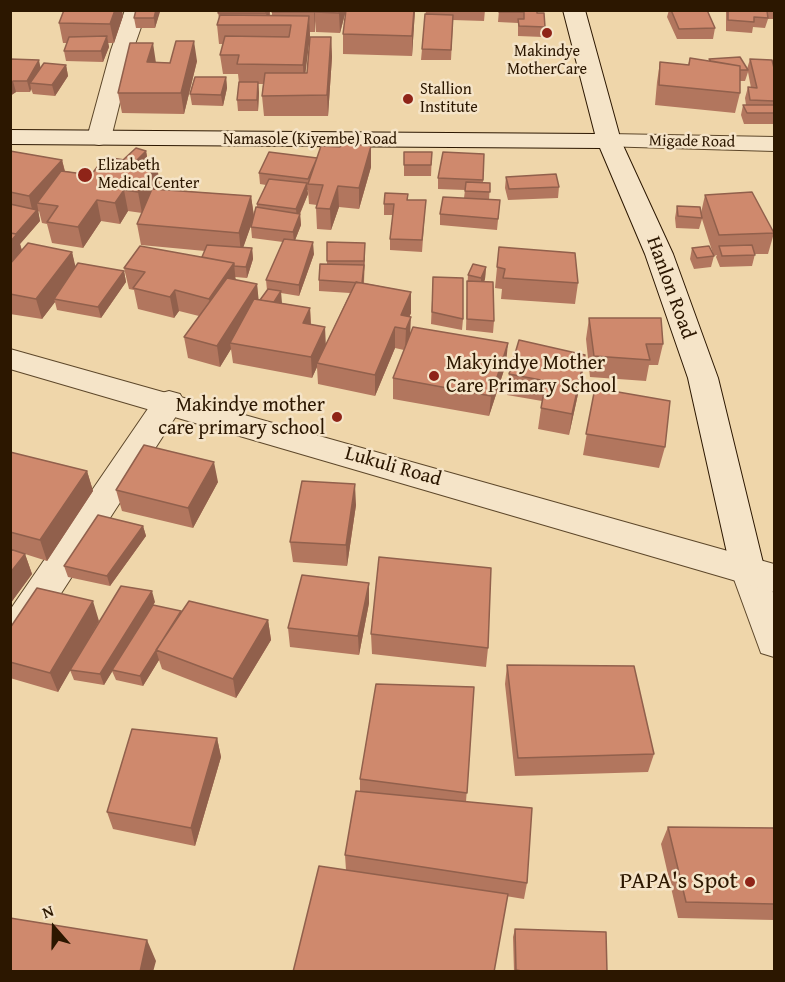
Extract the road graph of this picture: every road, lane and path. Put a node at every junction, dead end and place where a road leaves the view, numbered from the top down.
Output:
1 (136, 10) edge
2 (574, 10) edge
3 (10, 137) edge
4 (99, 138) junction
5 (609, 141) junction
6 (774, 144) edge
7 (10, 359) edge
8 (169, 402) junction
9 (761, 574) edge
10 (10, 640) edge
11 (774, 642) edge

1 - 4 main road
2 - 5 main road, Hanlon Road
3 - 4 main road, Namasole (Kiyembe) Road
4 - 5 main road, Namasole (Kiyembe) Road
5 - 6 main road, Migade Road
5 - 9 main road, Hanlon Road
7 - 8 main road, Lukuli Road
8 - 9 main road, Lukuli Road
8 - 10 main road
9 - 11 main road, Hanlon Road

